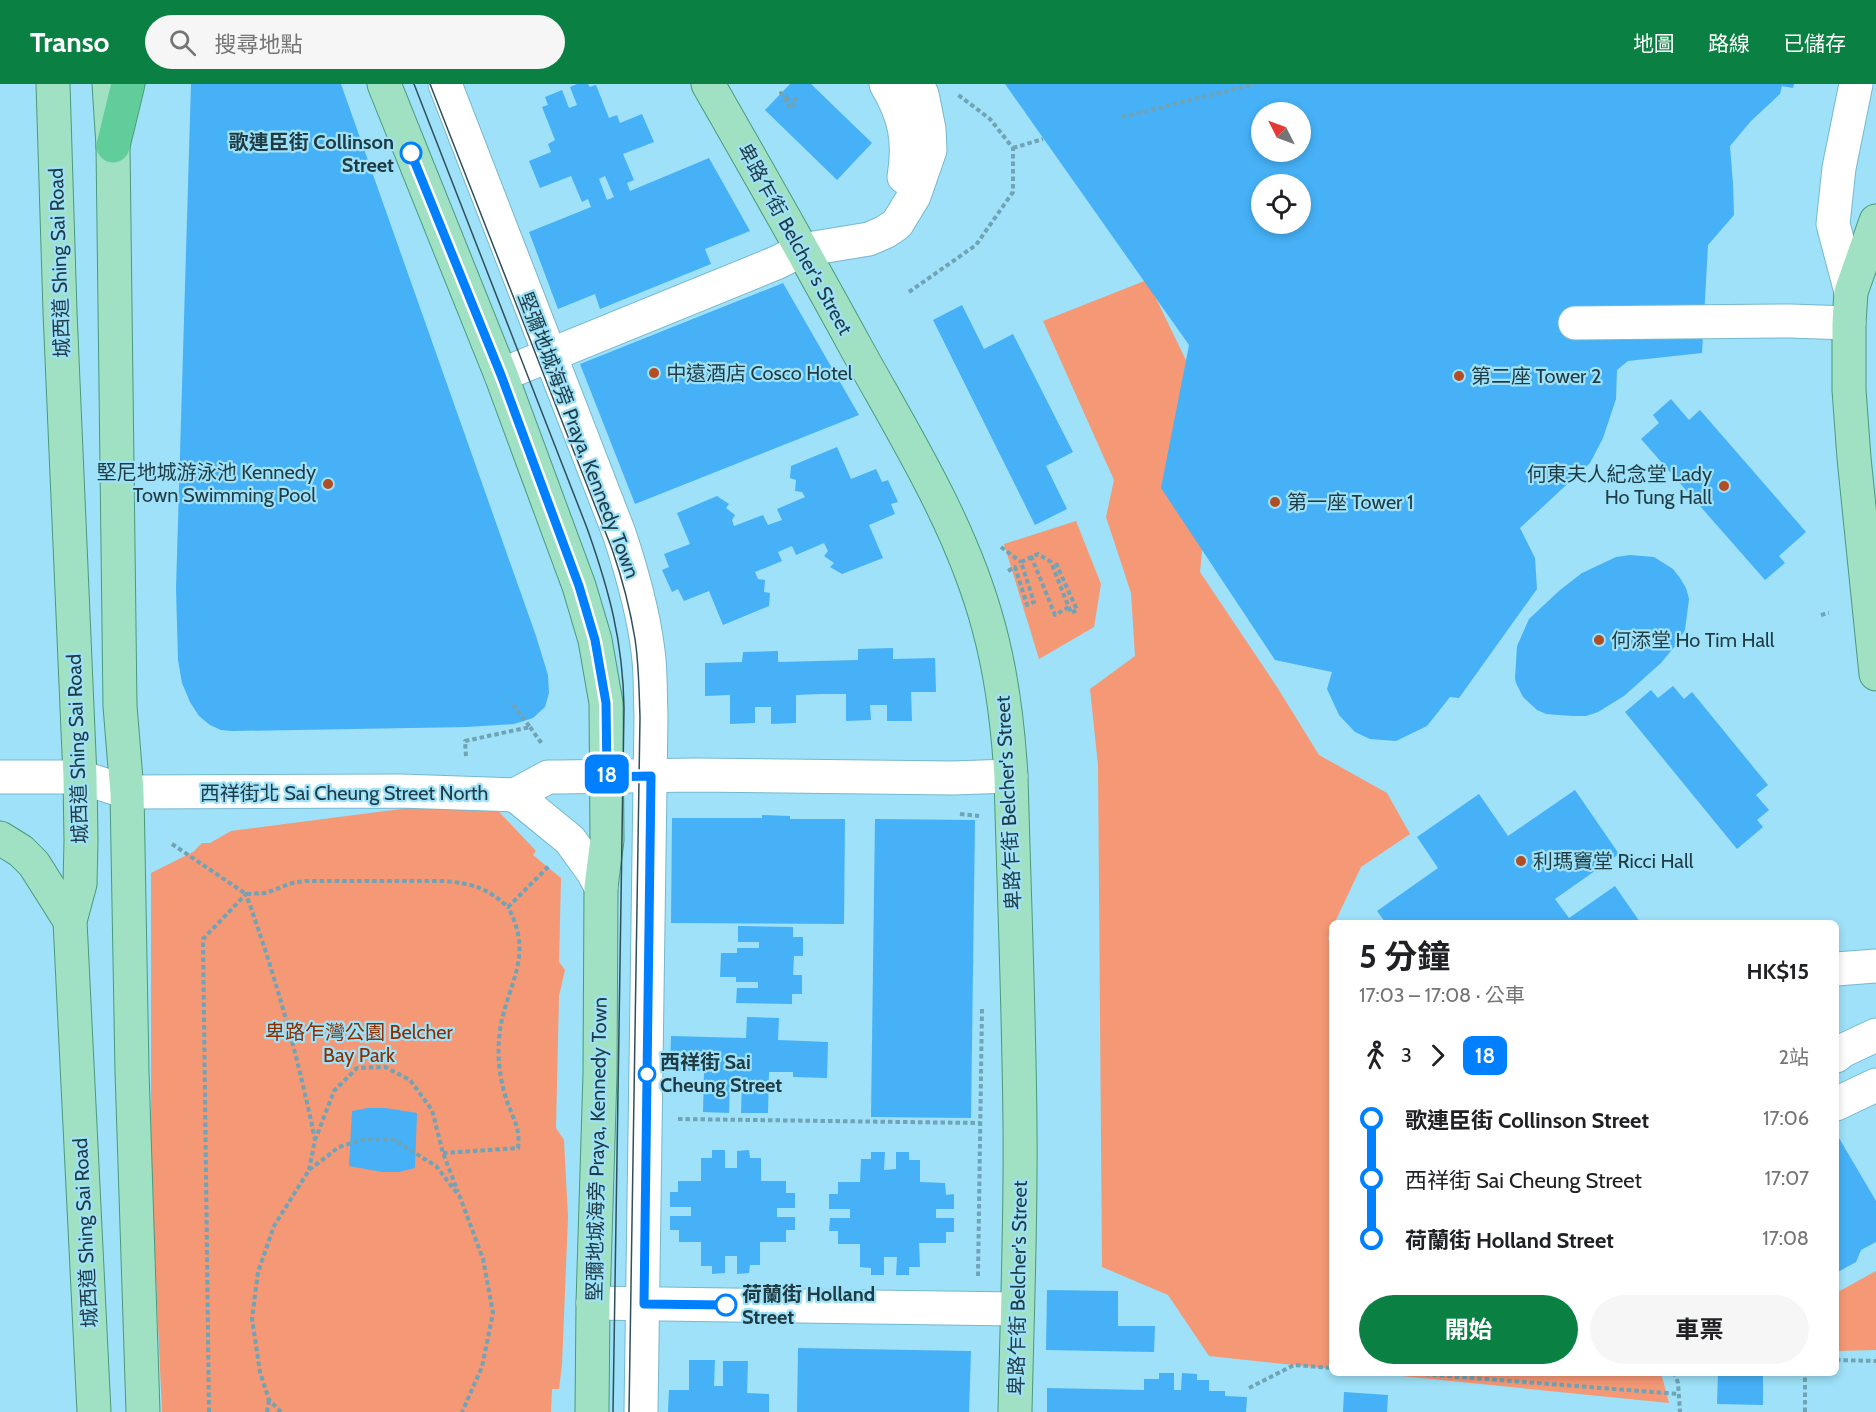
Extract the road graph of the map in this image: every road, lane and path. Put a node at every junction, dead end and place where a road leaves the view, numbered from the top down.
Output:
1 (53, 84) edge
2 (109, 84) edge
3 (128, 84) edge
4 (384, 84) edge
5 (445, 84) edge
6 (708, 84) edge
7 (886, 84) edge
8 (914, 84) edge
9 (1255, 84) edge
10 (1856, 84) edge
11 (948, 89) dead end
12 (788, 99) junction
13 (800, 99) dead end
14 (795, 106) dead end
15 (791, 110) dead end
16 (1122, 117) dead end
17 (1043, 138) dead end
18 (113, 146) junction
19 (1014, 148) junction
20 (1876, 220) edge
21 (897, 224) junction
22 (802, 250) junction
23 (909, 292) dead end
24 (1850, 307) junction
25 (1575, 323) dead end
26 (550, 355) junction
27 (501, 375) junction
28 (1001, 547) dead end
29 (1031, 556) junction
30 (1055, 561) dead end
31 (1021, 562) junction
32 (1056, 569) junction
33 (1008, 571) dead end
34 (1069, 607) junction
35 (1829, 613) dead end
36 (1821, 615) dead end
37 (1876, 674) edge
38 (511, 702) dead end
39 (530, 727) junction
40 (545, 748) dead end
41 (466, 756) dead end
42 (651, 776) junction
43 (1011, 776) junction
44 (0, 777) edge
45 (80, 777) junction
46 (607, 777) junction
47 (127, 792) junction
48 (515, 795) junction
49 (953, 814) dead end
50 (984, 822) dead end
51 (0, 838) edge
52 (172, 844) dead end
53 (555, 860) dead end
54 (601, 887) junction
55 (246, 894) junction
56 (508, 907) junction
57 (69, 921) junction
58 (1876, 966) edge
59 (1839, 969) edge
60 (981, 1007) dead end
61 (1876, 1035) edge
62 (1839, 1054) edge
63 (1876, 1085) edge
64 (1839, 1103) edge
65 (674, 1119) dead end
66 (980, 1123) junction
67 (315, 1140) junction
68 (443, 1153) junction
69 (309, 1170) junction
70 (460, 1197) junction
71 (975, 1282) dead end
72 (593, 1303) junction
73 (644, 1304) junction
74 (1017, 1309) junction
75 (1839, 1360) edge
76 (1876, 1361) edge
77 (1329, 1368) edge
78 (1447, 1376) edge
79 (1675, 1376) edge
80 (1805, 1376) edge
81 (1249, 1388) dead end
82 (1679, 1394) junction
83 (269, 1400) junction
84 (1680, 1411) edge
85 (94, 1412) edge
86 (143, 1412) edge
87 (209, 1412) edge
88 (267, 1412) edge
89 (281, 1412) edge
90 (462, 1412) edge
91 (592, 1412) edge
92 (641, 1412) edge
93 (1015, 1412) edge
94 (1805, 1412) edge

1 - 45 main road, 城西道 Shing Sai Road
2 - 18 main road
3 - 18 highway
4 - 27 main road, 堅彌地城海旁 Praya, Kennedy Town
5 - 26 street, 堅彌地城海旁 Praya, Kennedy Town
6 - 22 main road, 卑路乍街 Belcher's Street
7 - 21 street
8 - 21 street
9 - 16 path
10 - 24 street
11 - 19 path
12 - 13 path
12 - 14 path
12 - 15 path
17 - 19 path
18 - 47 main road
19 - 23 path
20 - 24 main road
21 - 22 street
22 - 26 street
22 - 43 main road, 卑路乍街 Belcher's Street
24 - 25 street
24 - 37 main road
26 - 27 street
26 - 42 street, 堅彌地城海旁 Praya, Kennedy Town
27 - 46 main road, 堅彌地城海旁 Praya, Kennedy Town
28 - 31 path
29 - 31 path
29 - 32 path
29 - 34 path
30 - 32 path
31 - 33 path
32 - 34 path
32 - 34 path
35 - 36 path
38 - 39 path
39 - 40 path
39 - 41 path
42 - 43 street
42 - 46 street
42 - 73 street, 堅彌地城海旁 Praya, Kennedy Town
43 - 74 main road, 卑路乍街 Belcher's Street
44 - 45 street, 西祥街北 Sai Cheung Street North
45 - 47 street, 西祥街北 Sai Cheung Street North
45 - 57 main road, 城西道 Shing Sai Road
46 - 48 street, 西祥街北 Sai Cheung Street North
46 - 54 main road, 堅彌地城海旁 Praya, Kennedy Town
47 - 48 street, 西祥街北 Sai Cheung Street North
47 - 86 main road
48 - 54 street
49 - 50 path
51 - 57 main road
52 - 55 path
53 - 56 path
54 - 72 main road, 堅彌地城海旁 Praya, Kennedy Town
55 - 56 path
55 - 67 path
55 - 87 path
56 - 68 path
57 - 85 main road, 城西道 Shing Sai Road
58 - 59 street
60 - 66 path
61 - 62 street
63 - 64 street
65 - 66 path
66 - 71 path
67 - 68 path
67 - 69 path
68 - 70 path
69 - 70 path
69 - 83 path
70 - 90 path
72 - 73 street
72 - 91 main road, 堅彌地城海旁 Praya, Kennedy Town
73 - 74 street
73 - 92 street, 堅彌地城海旁 Praya, Kennedy Town
74 - 93 main road, 卑路乍街 Belcher's Street
75 - 76 path
77 - 81 path
78 - 82 path
79 - 82 path
80 - 94 path
82 - 84 path
83 - 88 path
83 - 89 path

